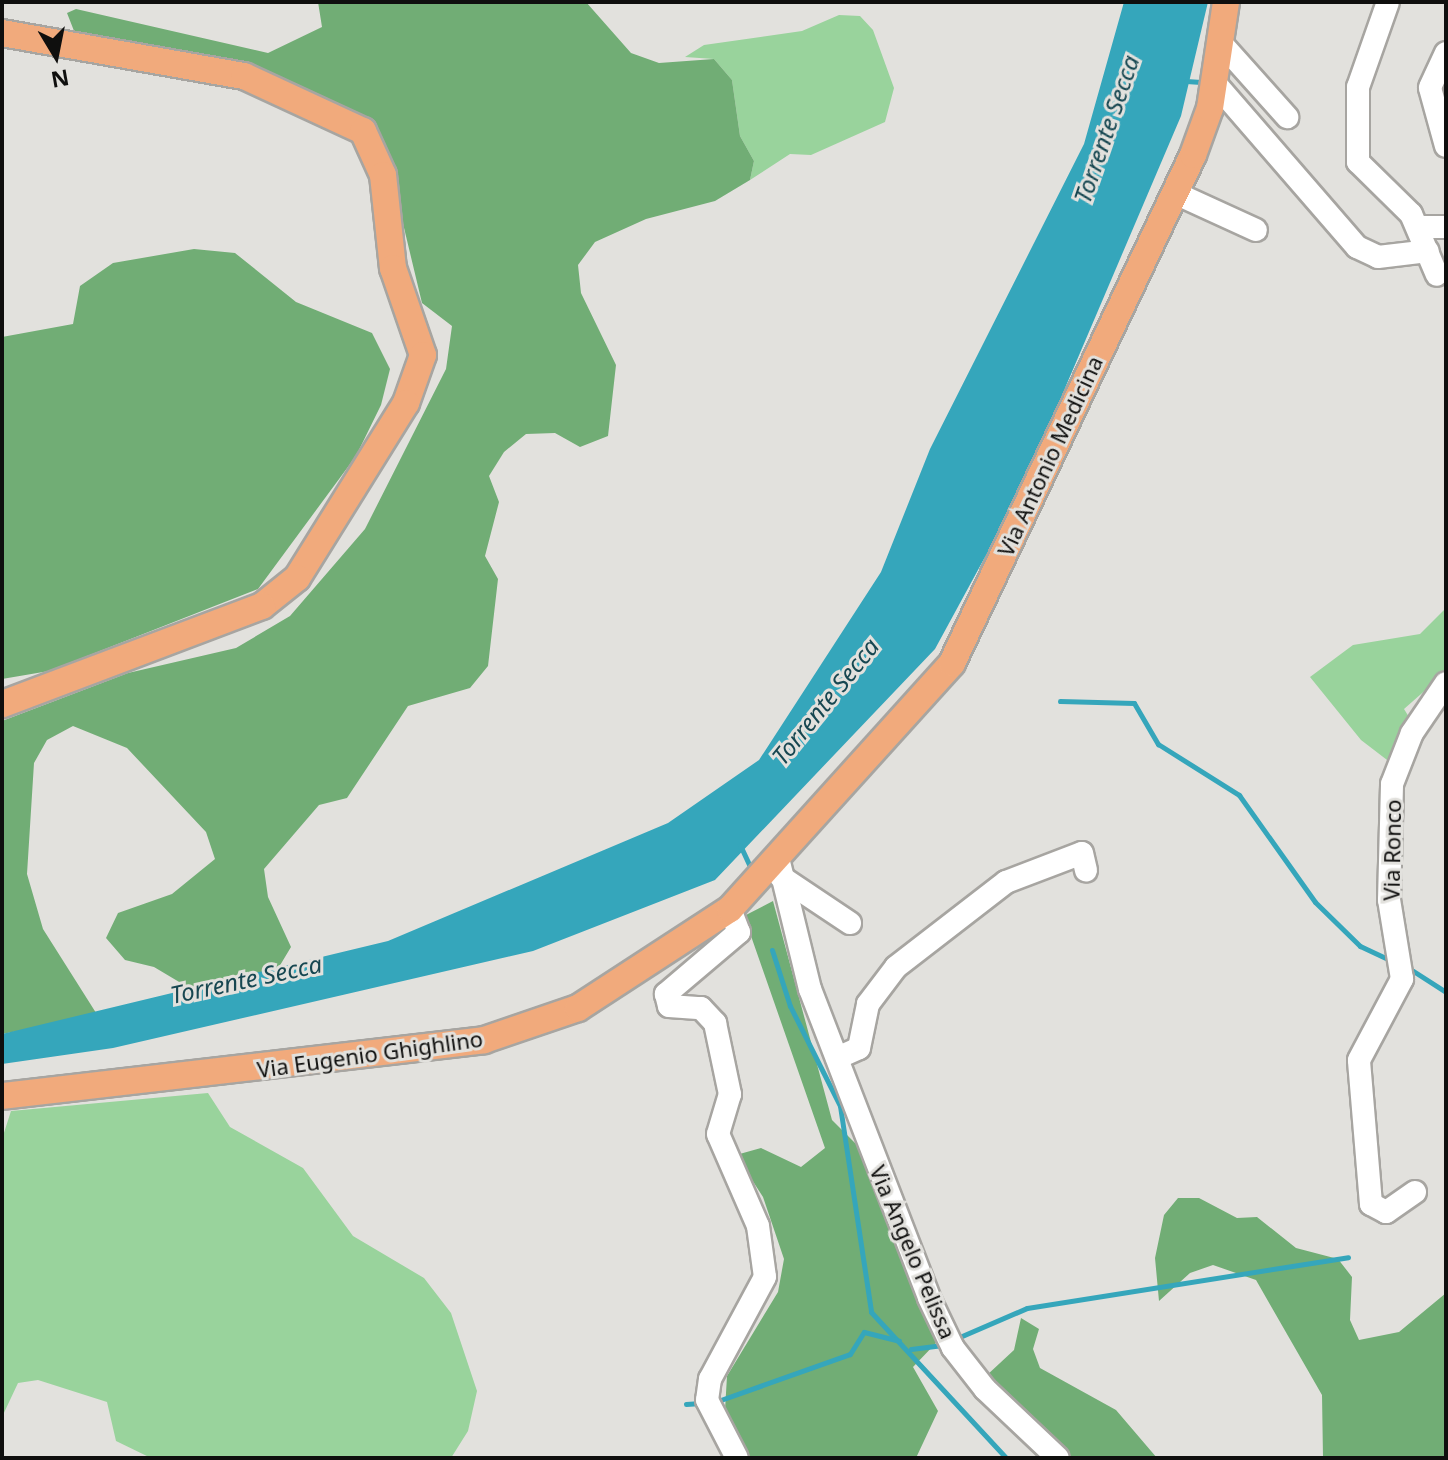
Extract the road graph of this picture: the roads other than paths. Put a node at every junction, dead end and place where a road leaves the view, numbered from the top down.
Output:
1 (1226, 2) edge
2 (1388, 2) edge
3 (2, 33) edge
4 (1220, 42) junction
5 (1446, 53) edge
6 (1214, 82) junction
7 (1287, 117) dead end
8 (1446, 146) edge
9 (1175, 193) junction
10 (1420, 227) junction
11 (1446, 227) edge
12 (1256, 230) dead end
13 (1428, 251) junction
14 (1437, 275) dead end
15 (1446, 683) edge
16 (2, 704) edge
17 (780, 868) junction
18 (1086, 871) dead end
19 (730, 909) junction
20 (850, 923) dead end
21 (837, 1058) junction
22 (2, 1096) edge
23 (1415, 1192) dead end
24 (737, 1458) edge
25 (1058, 1458) edge

1 - 4 main road, Via Antonio Medicina
2 - 10 street
3 - 16 main road
4 - 6 main road, Via Antonio Medicina
4 - 7 street
5 - 8 street
6 - 9 main road, Via Antonio Medicina
6 - 13 street
9 - 12 street
9 - 17 main road, Via Antonio Medicina
10 - 11 street
10 - 13 street
13 - 14 street
15 - 23 street, Via Ronco
17 - 19 main road, Via Eugenio Ghighlino
17 - 20 street
17 - 21 street, Via Angelo Pelissa
18 - 21 street
19 - 22 main road, Via Eugenio Ghighlino
19 - 24 street
21 - 25 street, Via Angelo Pelissa

